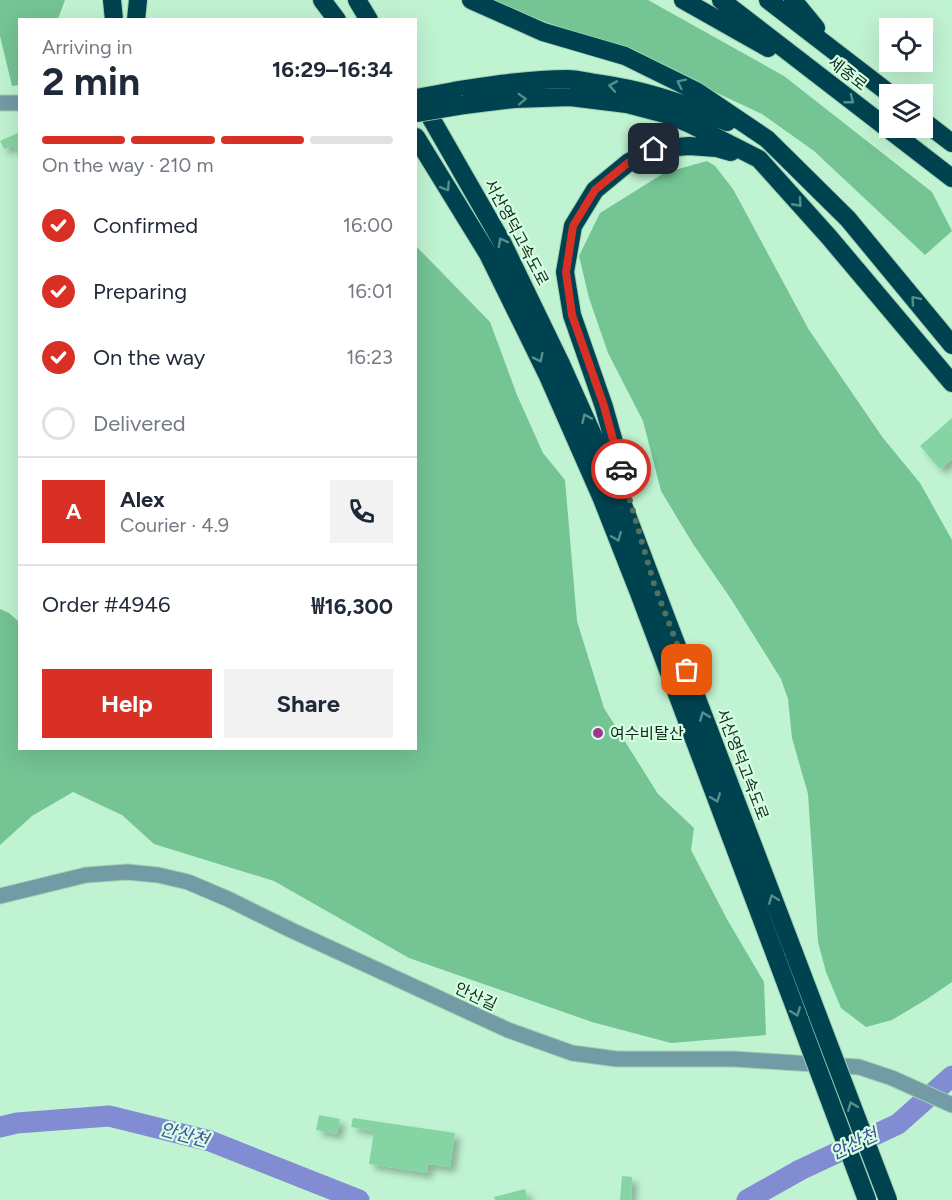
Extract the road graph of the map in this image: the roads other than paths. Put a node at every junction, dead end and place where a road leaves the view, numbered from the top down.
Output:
1 (112, 0) edge
2 (138, 0) edge
3 (321, 0) edge
4 (357, 0) edge
5 (471, 0) edge
6 (683, 0) edge
7 (721, 0) edge
8 (768, 0) edge
9 (793, 0) edge
10 (114, 18) edge
11 (136, 18) edge
12 (336, 18) edge
13 (368, 18) edge
14 (841, 56) junction
15 (829, 83) junction
16 (879, 85) edge
17 (417, 93) edge
18 (417, 98) edge
19 (459, 98) junction
20 (0, 103) edge
21 (18, 103) edge
22 (417, 113) edge
23 (933, 128) edge
24 (417, 139) edge
25 (767, 139) junction
26 (952, 143) edge
27 (759, 159) junction
28 (952, 178) edge
29 (952, 345) edge
30 (952, 383) edge
31 (654, 584) junction
32 (0, 896) edge
33 (785, 955) junction
34 (952, 1106) edge
35 (867, 1200) edge
36 (888, 1200) edge

1 - 10 highway
2 - 11 highway
3 - 12 highway
4 - 13 highway
25 -> 5 highway
6 - 15 highway
7 - 15 highway, 세종로
8 - 14 highway, 세종로
9 - 14 highway
14 - 16 highway, 세종로
15 -> 28 highway, 세종로
31 -> 17 highway, 서산영덕고속도로
18 - 19 highway, bridge
19 - 22 highway, bridge
25 -> 19 highway
19 -> 27 highway
20 - 21 street
23 - 26 highway
24 -> 33 highway, 서산영덕고속도로
29 -> 25 highway
27 -> 30 highway
27 - 31 highway
33 -> 31 highway, 서산영덕고속도로
32 - 34 street, 안산길
33 -> 35 highway, 서산영덕고속도로, bridge
36 -> 33 highway, 서산영덕고속도로, bridge

